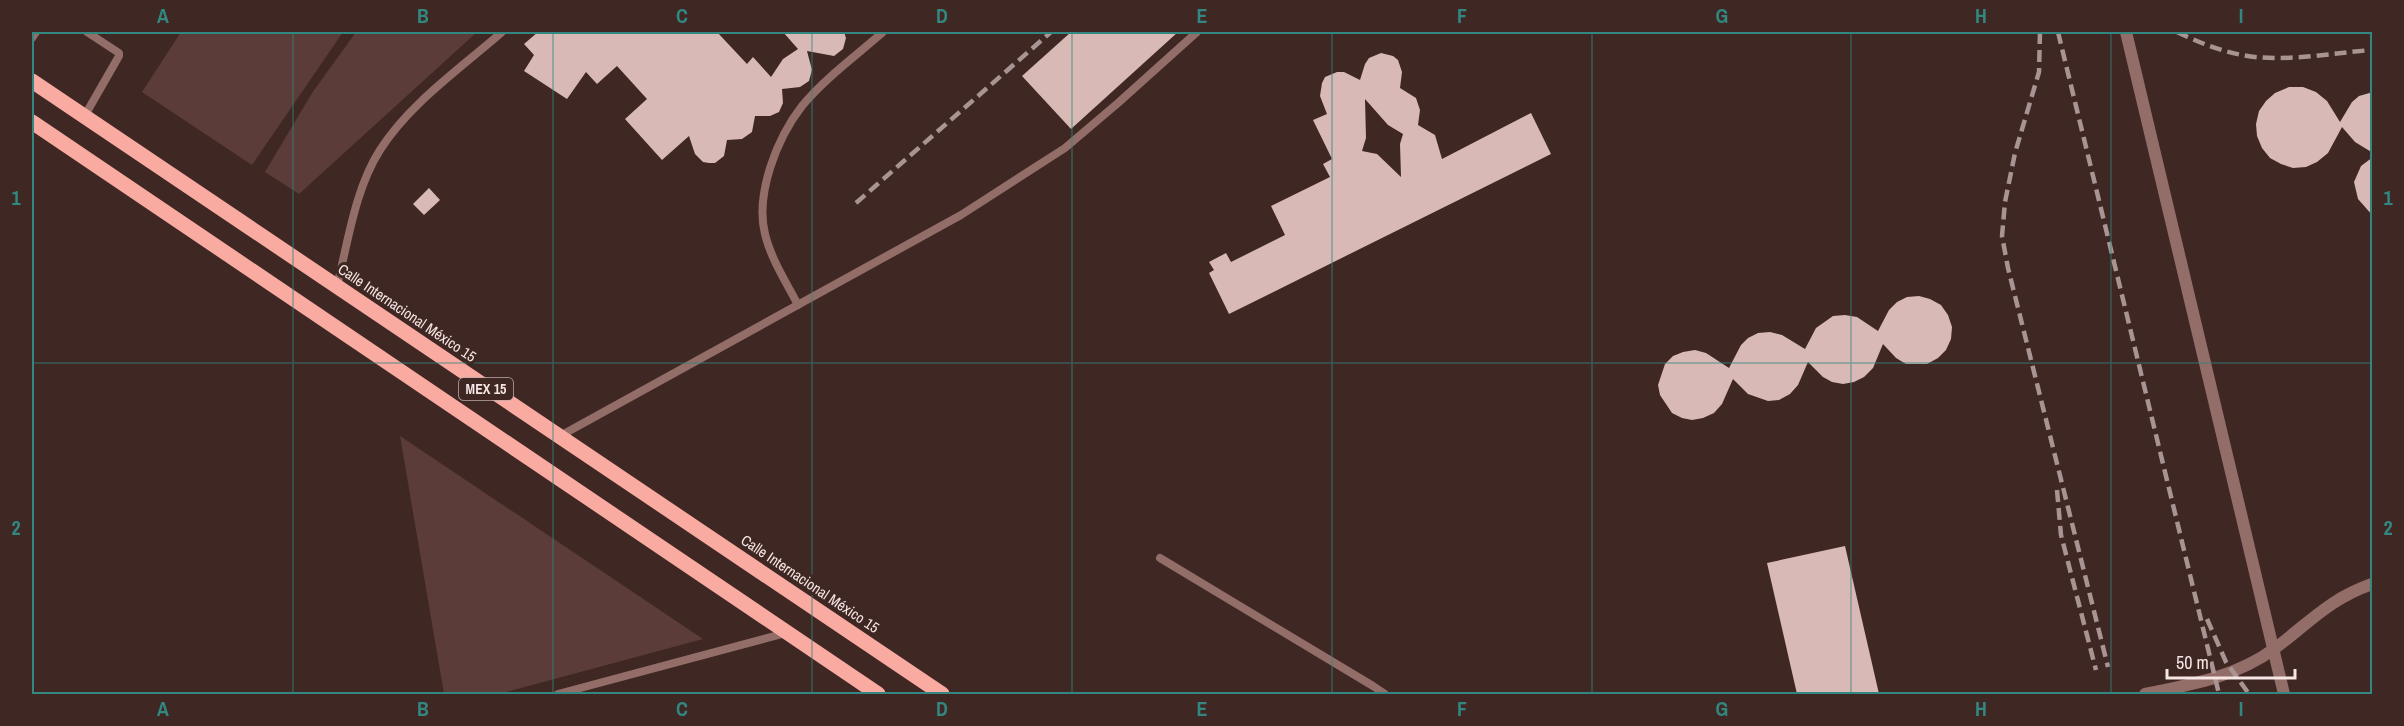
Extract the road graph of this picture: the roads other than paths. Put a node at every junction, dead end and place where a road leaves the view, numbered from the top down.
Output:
1 (36, 32) edge
2 (87, 32) edge
3 (502, 32) edge
4 (883, 32) edge
5 (1197, 32) edge
6 (2126, 32) edge
7 (32, 38) edge
8 (32, 81) edge
9 (84, 117) junction
10 (32, 122) edge
11 (336, 288) junction
12 (798, 305) junction
13 (559, 437) junction
14 (1160, 558) dead end
15 (2373, 584) edge
16 (786, 633) junction
17 (2274, 649) junction
18 (558, 694) edge
19 (878, 694) edge
20 (942, 694) edge
21 (1385, 694) edge
22 (2145, 694) edge
23 (2284, 694) edge

1 - 7 lane
2 - 9 lane
3 - 11 lane
4 - 12 lane
5 - 12 lane
6 - 17 street
8 - 9 main road, Calle Internacional México 15 / MEX 15
9 - 11 main road, Calle Internacional México 15 / MEX 15
10 - 16 main road, MEX 15
11 - 13 main road, Calle Internacional México 15 / MEX 15
12 - 13 lane
13 - 20 main road, Calle Internacional México 15 / MEX 15
14 - 21 lane
15 - 17 street
16 - 18 lane
16 - 19 main road, MEX 15
17 - 22 street
17 - 23 street

